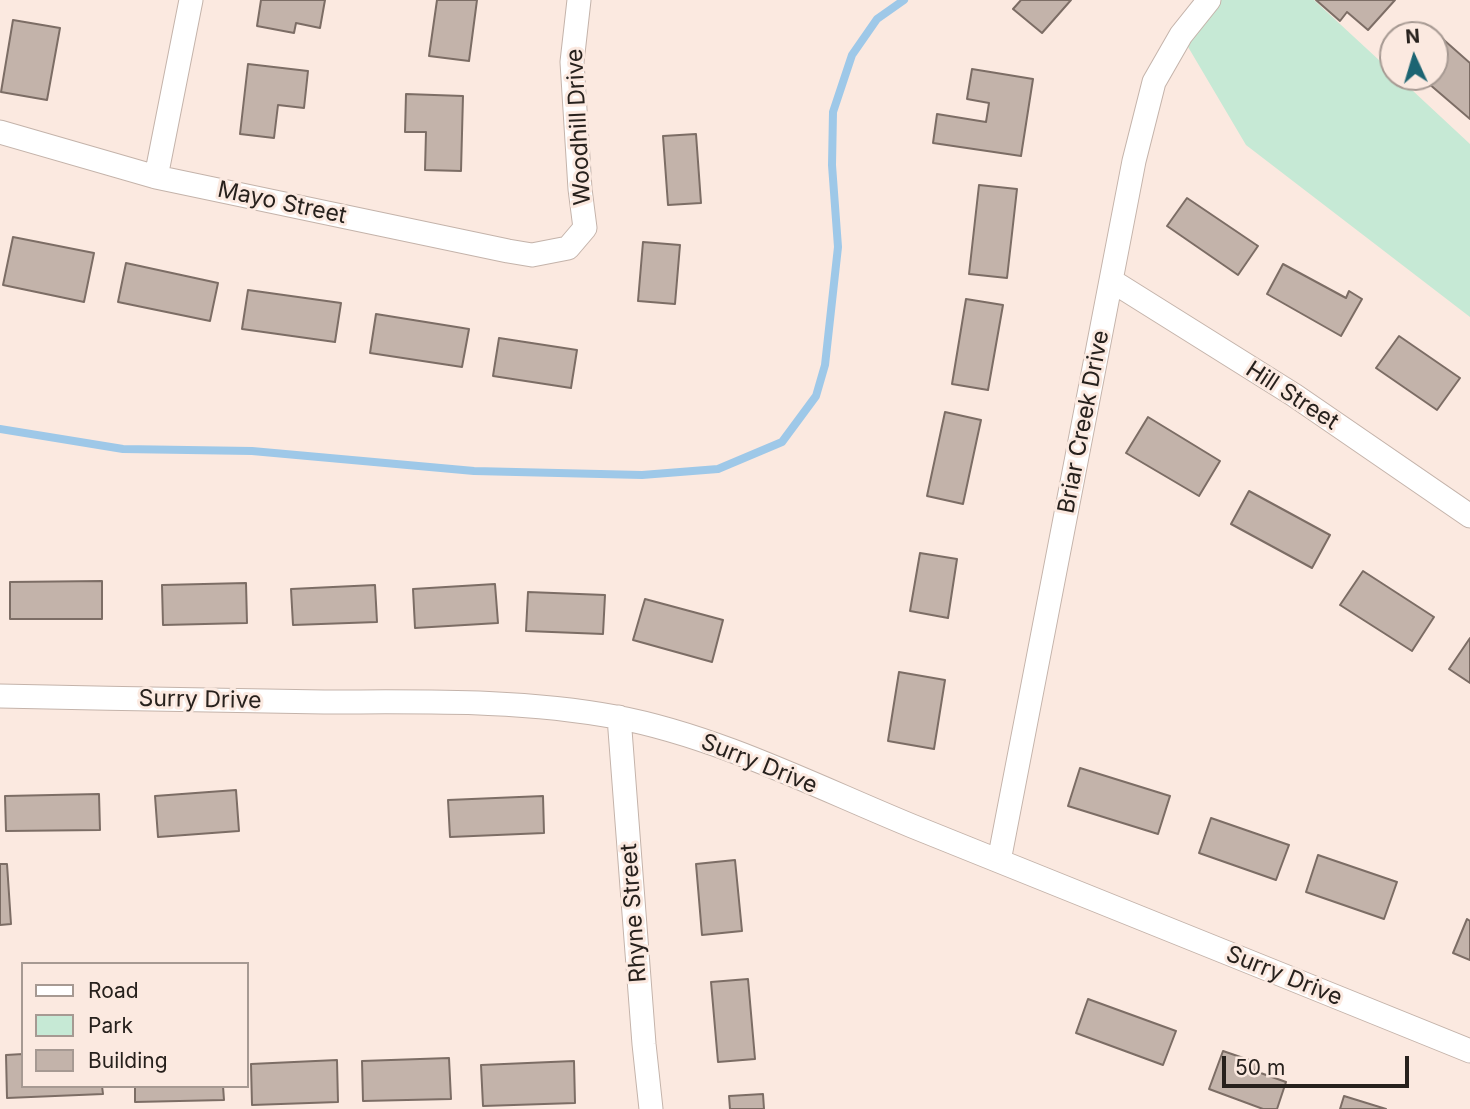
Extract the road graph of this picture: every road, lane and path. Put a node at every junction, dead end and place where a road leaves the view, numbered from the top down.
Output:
1 (191, 0) edge
2 (579, 0) edge
3 (1209, 0) edge
4 (0, 132) edge
5 (156, 177) junction
6 (568, 248) joint
7 (1112, 281) junction
8 (1470, 516) edge
9 (0, 696) edge
10 (619, 717) junction
11 (999, 861) junction
12 (1470, 1051) edge
13 (651, 1109) edge

1 - 5 street
2 - 6 street, Woodhill Drive
3 - 7 street, Briar Creek Drive
4 - 5 street, Mayo Street
5 - 6 street, Mayo Street
7 - 8 street, Hill Street
7 - 11 street, Briar Creek Drive
9 - 10 street, Surry Drive
10 - 11 street, Surry Drive
10 - 13 street, Rhyne Street
11 - 12 street, Surry Drive

